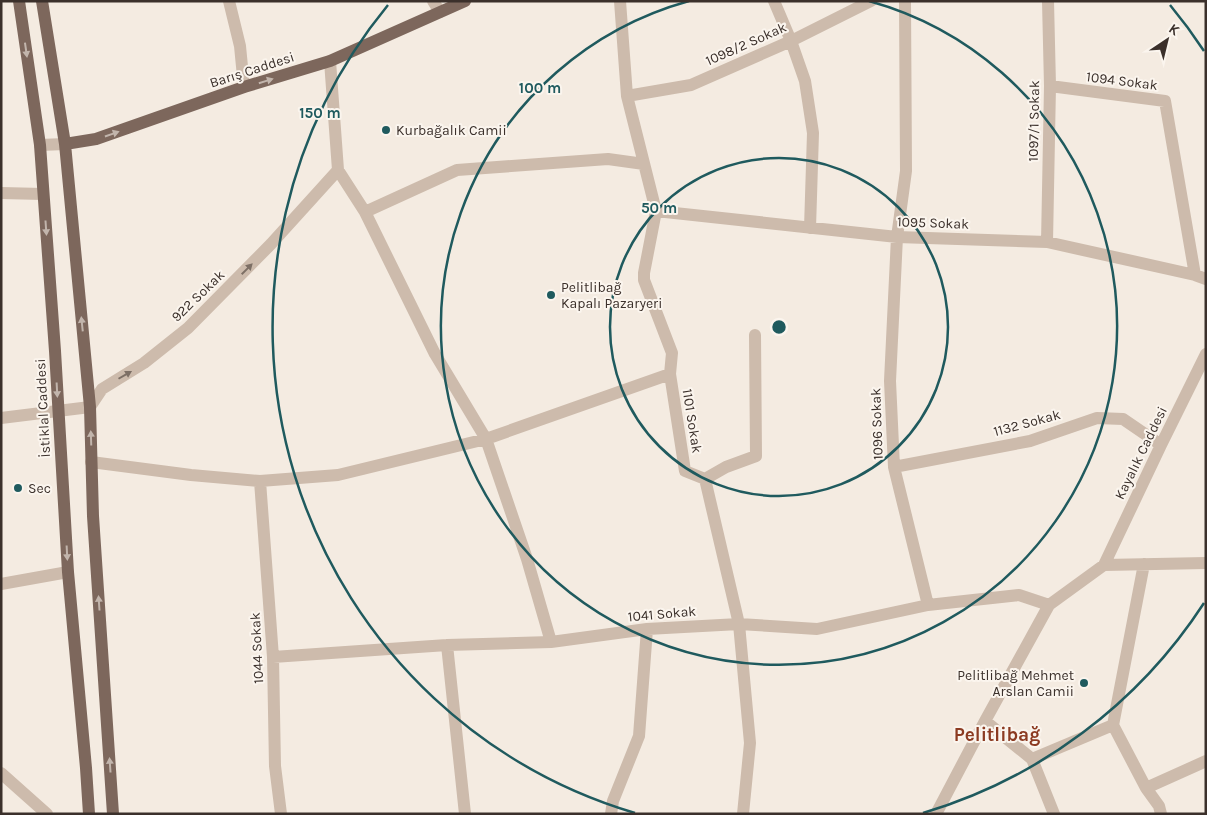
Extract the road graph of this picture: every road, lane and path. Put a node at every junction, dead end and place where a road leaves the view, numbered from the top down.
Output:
1 (19, 1) edge
2 (42, 1) edge
3 (229, 1) edge
4 (465, 1) edge
5 (620, 1) edge
6 (774, 1) edge
7 (871, 1) edge
8 (905, 1) edge
9 (1048, 1) edge
10 (437, 6) edge
11 (791, 41) junction
12 (330, 62) junction
13 (1050, 86) junction
14 (244, 87) junction
15 (627, 96) junction
16 (64, 144) junction
17 (40, 145) junction
18 (644, 164) junction
19 (338, 170) junction
20 (1, 193) edge
21 (44, 194) junction
22 (656, 211) junction
23 (365, 212) junction
24 (810, 228) junction
25 (898, 237) junction
26 (1046, 242) junction
27 (1200, 277) edge
28 (755, 335) dead end
29 (1206, 354) edge
30 (670, 374) junction
31 (90, 407) junction
32 (58, 410) junction
33 (1, 418) edge
34 (486, 439) junction
35 (1161, 445) junction
36 (91, 462) junction
37 (894, 467) junction
38 (705, 479) junction
39 (260, 481) junction
40 (1206, 563) edge
41 (1104, 564) junction
42 (1144, 564) junction
43 (68, 572) junction
44 (1, 584) edge
45 (928, 605) junction
46 (1049, 605) junction
47 (739, 624) junction
48 (647, 629) junction
49 (551, 642) junction
50 (447, 645) junction
51 (273, 657) junction
52 (985, 721) junction
53 (1113, 725) junction
54 (1032, 759) junction
55 (1206, 761) edge
56 (1, 773) edge
57 (1146, 788) junction
58 (47, 814) edge
59 (89, 814) edge
60 (114, 814) edge
61 (281, 814) edge
62 (465, 814) edge
63 (611, 814) edge
64 (743, 814) edge
65 (936, 814) edge
66 (1054, 814) edge
67 (1161, 814) edge

1 -> 17 main road, İstiklal Caddesi
2 - 16 main road
3 - 14 street
4 - 10 main road, Barış Caddesi
5 - 15 street
6 - 11 street
7 - 11 street, 1098/2 Sokak
8 - 25 street, 1096 Sokak
9 - 13 street, 1097/1 Sokak
10 - 12 main road, Barış Caddesi
11 - 15 street, 1098/2 Sokak
11 - 24 street
14 -> 12 main road, Barış Caddesi
12 - 19 street
13 - 26 street, 1097/1 Sokak
13 - 27 street, 1094 Sokak
16 -> 14 main road, Barış Caddesi
15 - 18 street
16 - 17 street, Barış Caddesi
31 -> 16 main road
17 - 21 main road, İstiklal Caddesi
18 - 22 street
18 - 23 street
19 - 23 street
31 -> 19 street, 922 Sokak
20 - 21 street
21 -> 32 main road, İstiklal Caddesi
22 - 24 street, 1095 Sokak
22 - 30 street, 1101 Sokak
23 - 34 street
24 - 25 street, 1095 Sokak
25 - 26 street, 1095 Sokak
25 - 37 street, 1096 Sokak
26 - 27 street, 1095 Sokak
28 - 38 street
29 - 35 street, Kayalık Caddesi
30 - 34 street
30 - 38 street, 1101 Sokak
31 - 32 street
36 -> 31 main road
32 - 33 street
32 -> 43 main road, İstiklal Caddesi
34 - 39 street
34 - 49 street
35 - 37 street, 1132 Sokak
35 - 41 street, Kayalık Caddesi
36 - 39 street
60 -> 36 main road
37 - 45 street, 1096 Sokak
38 - 47 street
39 - 51 street, 1044 Sokak
40 - 42 street
41 - 42 street
41 - 46 street
42 - 53 street
43 - 44 street
43 - 59 main road, İstiklal Caddesi
45 - 46 street, 1041 Sokak
45 - 47 street, 1041 Sokak
46 - 52 street
47 - 48 street, 1041 Sokak
47 - 64 street
48 - 49 street, 1041 Sokak
48 - 63 street
49 - 50 street, 1041 Sokak
50 - 51 street, 1041 Sokak
50 - 62 street
51 - 61 street, 1044 Sokak
52 - 54 street
52 - 65 street
53 - 54 street
53 - 57 street
54 - 66 street
55 - 57 street
56 - 58 street
57 - 67 street

